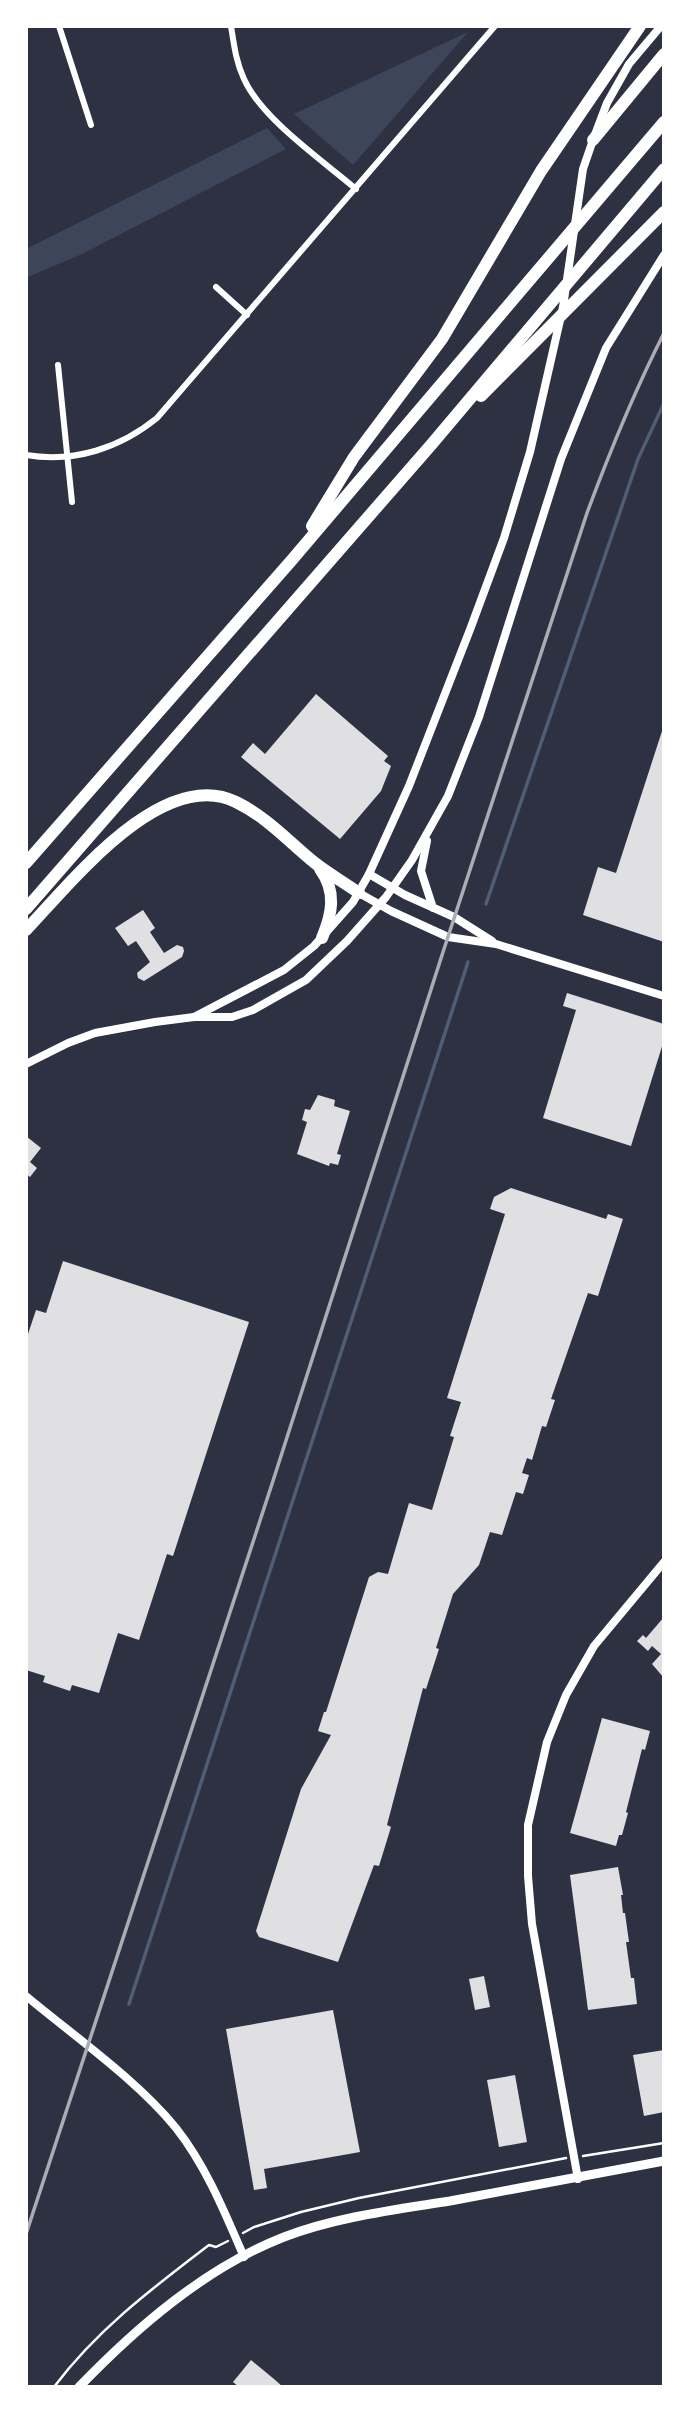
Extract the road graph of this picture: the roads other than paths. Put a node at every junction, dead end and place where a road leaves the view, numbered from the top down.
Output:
1 (59, 26) edge
2 (231, 26) edge
3 (495, 26) edge
4 (640, 26) edge
5 (661, 26) edge
6 (664, 54) edge
7 (664, 122) edge
8 (91, 125) dead end
9 (593, 139) junction
10 (664, 169) edge
11 (356, 189) junction
12 (664, 212) edge
13 (664, 255) edge
14 (216, 287) dead end
15 (247, 315) junction
16 (58, 365) dead end
17 (431, 445) junction
18 (26, 455) edge
19 (68, 456) junction
20 (72, 502) dead end
21 (291, 561) junction
22 (429, 832) junction
23 (26, 863) edge
24 (316, 863) junction
25 (369, 874) junction
26 (393, 887) junction
27 (359, 893) junction
28 (379, 904) junction
29 (433, 908) junction
30 (26, 909) edge
31 (26, 930) edge
32 (322, 938) junction
33 (496, 944) junction
34 (664, 996) edge
35 (194, 1017) junction
36 (26, 1064) edge
37 (664, 1562) edge
38 (26, 1996) edge
39 (664, 2161) edge
40 (579, 2179) junction
41 (244, 2257) junction
42 (79, 2387) edge

1 - 8 street
2 - 11 street
3 - 11 street
4 - 21 highway
5 - 9 street
6 - 9 highway
7 - 21 highway
9 - 25 street
10 - 17 highway
11 - 15 street
12 - 17 highway
13 - 22 street
14 - 15 street
15 - 19 street
16 - 19 street
17 - 30 highway
18 - 19 street
19 - 20 street
21 - 23 highway
22 - 26 street
22 - 29 street
24 - 27 highway
24 - 31 highway
24 - 32 highway
25 - 26 street
25 - 27 street
26 - 28 street
26 - 29 street
27 - 28 street
27 - 32 street
28 - 33 street
28 - 35 street
29 - 33 street
32 - 35 street
33 - 34 street
35 - 36 street
37 - 40 street
38 - 41 street
39 - 40 main road
40 - 41 main road
41 - 42 main road

